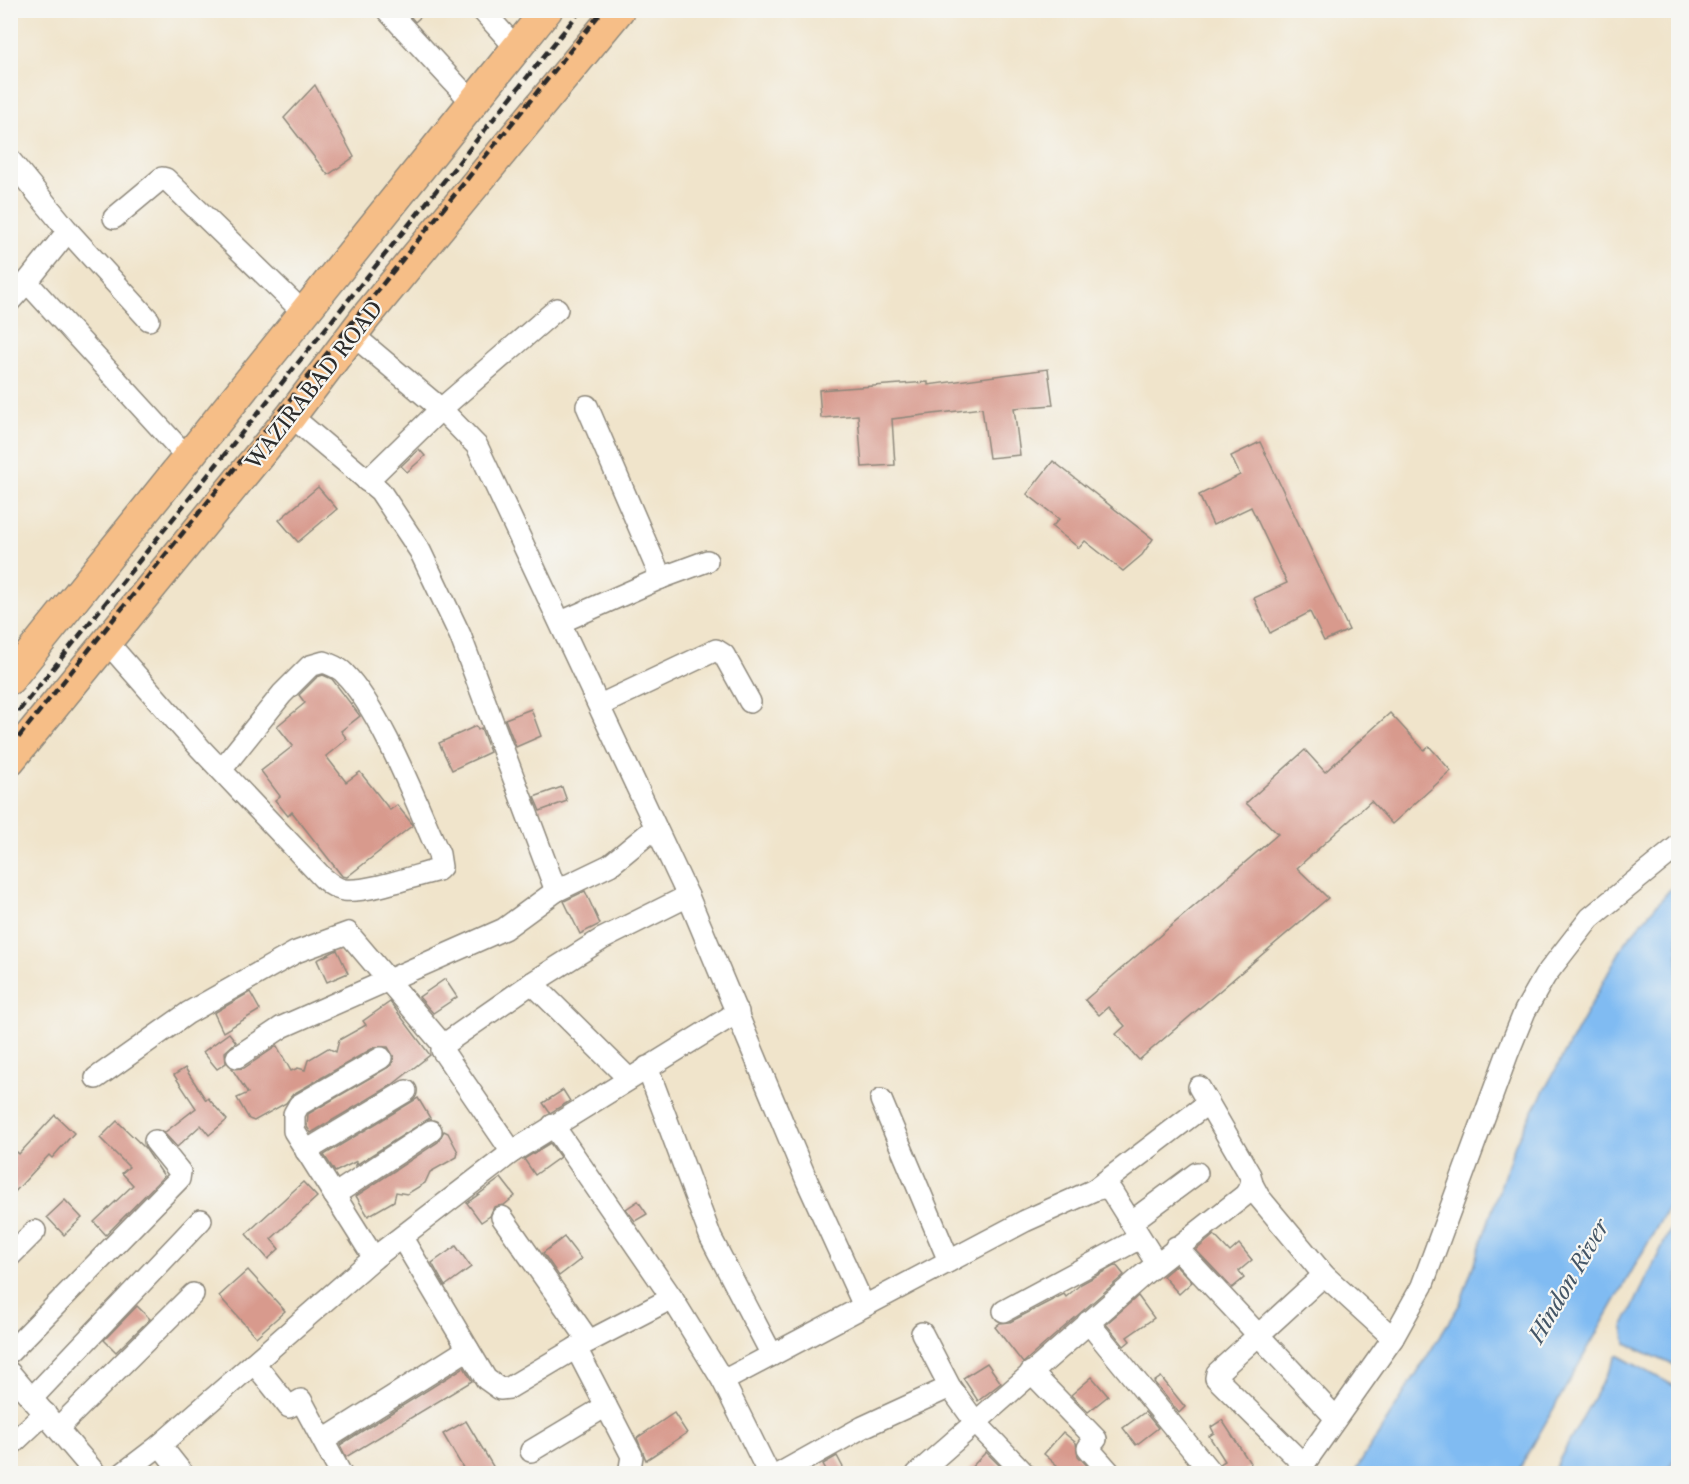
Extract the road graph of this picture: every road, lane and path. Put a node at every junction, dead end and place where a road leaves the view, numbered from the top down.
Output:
1 (387, 10) edge
2 (482, 10) edge
3 (547, 10) edge
4 (619, 10) edge
5 (517, 49) junction
6 (472, 102) junction
7 (10, 160) edge
8 (114, 218) dead end
9 (68, 231) junction
10 (27, 282) junction
11 (10, 302) edge
12 (557, 309) dead end
13 (303, 312) junction
14 (149, 320) dead end
15 (353, 335) junction
16 (587, 406) dead end
17 (441, 409) junction
18 (291, 416) junction
19 (187, 457) junction
20 (368, 481) junction
21 (707, 561) dead end
22 (661, 578) junction
23 (561, 622) junction
24 (107, 642) junction
25 (10, 679) edge
26 (750, 702) dead end
27 (600, 705) junction
28 (36, 728) junction
29 (10, 747) edge
30 (10, 760) edge
31 (221, 770) junction
32 (655, 828) junction
33 (1678, 846) edge
34 (555, 891) junction
35 (688, 896) junction
36 (388, 981) junction
37 (532, 983) junction
38 (738, 1012) junction
39 (443, 1045) junction
40 (237, 1057) dead end
41 (381, 1058) dead end
42 (647, 1067) junction
43 (96, 1078) dead end
44 (629, 1079) junction
45 (406, 1091) dead end
46 (881, 1100) dead end
47 (553, 1125) junction
48 (431, 1131) dead end
49 (155, 1141) dead end
50 (306, 1151) junction
51 (512, 1152) junction
52 (1197, 1173) dead end
53 (1252, 1184) junction
54 (1094, 1190) junction
55 (334, 1195) junction
56 (501, 1216) dead end
57 (201, 1220) dead end
58 (1135, 1230) junction
59 (35, 1231) dead end
60 (402, 1238) junction
61 (1176, 1247) junction
62 (10, 1256) edge
63 (374, 1258) junction
64 (949, 1262) junction
65 (1157, 1264) junction
66 (1324, 1275) junction
67 (193, 1294) dead end
68 (672, 1298) junction
69 (864, 1306) junction
70 (1004, 1311) dead end
71 (1088, 1322) junction
72 (922, 1333) dead end
73 (1257, 1336) junction
74 (1394, 1338) junction
75 (583, 1344) junction
76 (468, 1349) junction
77 (10, 1352) edge
78 (772, 1355) junction
79 (254, 1363) junction
80 (1030, 1372) junction
81 (10, 1373) edge
82 (723, 1381) junction
83 (950, 1387) junction
84 (606, 1406) junction
85 (45, 1413) junction
86 (1335, 1417) junction
87 (976, 1423) junction
88 (324, 1440) junction
89 (160, 1445) junction
90 (10, 1446) edge
91 (531, 1450) dead end
92 (931, 1469) edge
93 (1300, 1469) edge
94 (96, 1473) edge
95 (122, 1473) edge
96 (183, 1473) edge
97 (341, 1473) edge
98 (629, 1473) edge
99 (769, 1473) edge
100 (779, 1473) edge
101 (1025, 1473) edge
102 (1111, 1473) edge
103 (1212, 1473) edge

1 - 6 street
2 - 5 street
3 - 5 highway
4 - 15 highway, WAZIRABAD ROAD
5 - 6 highway
6 - 13 highway
7 - 9 street
8 - 13 street
9 - 10 street
9 - 14 street
10 - 11 street
10 - 19 street
12 - 17 street
13 - 19 highway
15 - 17 street
15 - 18 highway, WAZIRABAD ROAD
16 - 22 street
17 - 20 street
17 - 23 street
18 - 20 street
18 - 24 highway, WAZIRABAD ROAD
19 - 25 highway
20 - 34 street
21 - 22 street
22 - 23 street
23 - 27 street
24 - 28 highway, WAZIRABAD ROAD
24 - 31 street
26 - 27 street
27 - 32 street
28 - 29 highway
28 - 30 highway, WAZIRABAD ROAD
31 - 31 street
32 - 34 street
32 - 35 street
33 - 74 street
34 - 36 street
35 - 37 street
35 - 38 street
36 - 39 street
36 - 40 street
36 - 43 street
37 - 39 street
37 - 44 street
38 - 42 street
38 - 69 street
39 - 51 street
41 - 50 street
42 - 44 street
42 - 78 street
44 - 47 street
45 - 50 street
46 - 64 street
47 - 51 street
47 - 68 street
48 - 55 street
49 - 77 street
50 - 55 street
51 - 60 street
52 - 58 street
53 - 54 street
53 - 61 street
53 - 66 street
54 - 58 street
54 - 64 street
55 - 63 street
56 - 75 street
57 - 85 street
58 - 65 street
58 - 70 street
59 - 62 street
60 - 63 street
60 - 76 street
61 - 65 street
61 - 73 street
63 - 79 street
64 - 69 street
65 - 71 street
66 - 73 street
66 - 74 street
67 - 85 street
68 - 75 street
68 - 82 street
69 - 78 street
71 - 80 street
71 - 103 street
72 - 83 street
73 - 86 street
73 - 93 street
74 - 86 street
75 - 76 street
75 - 84 street
76 - 88 street
78 - 82 street
79 - 88 street
79 - 89 street
80 - 87 street
80 - 102 street
81 - 85 street
82 - 99 street
83 - 87 street
83 - 100 street
84 - 91 street
84 - 98 street
85 - 90 street
85 - 94 street
86 - 93 street
87 - 92 street
87 - 101 street
88 - 97 street
89 - 95 street
89 - 96 street

